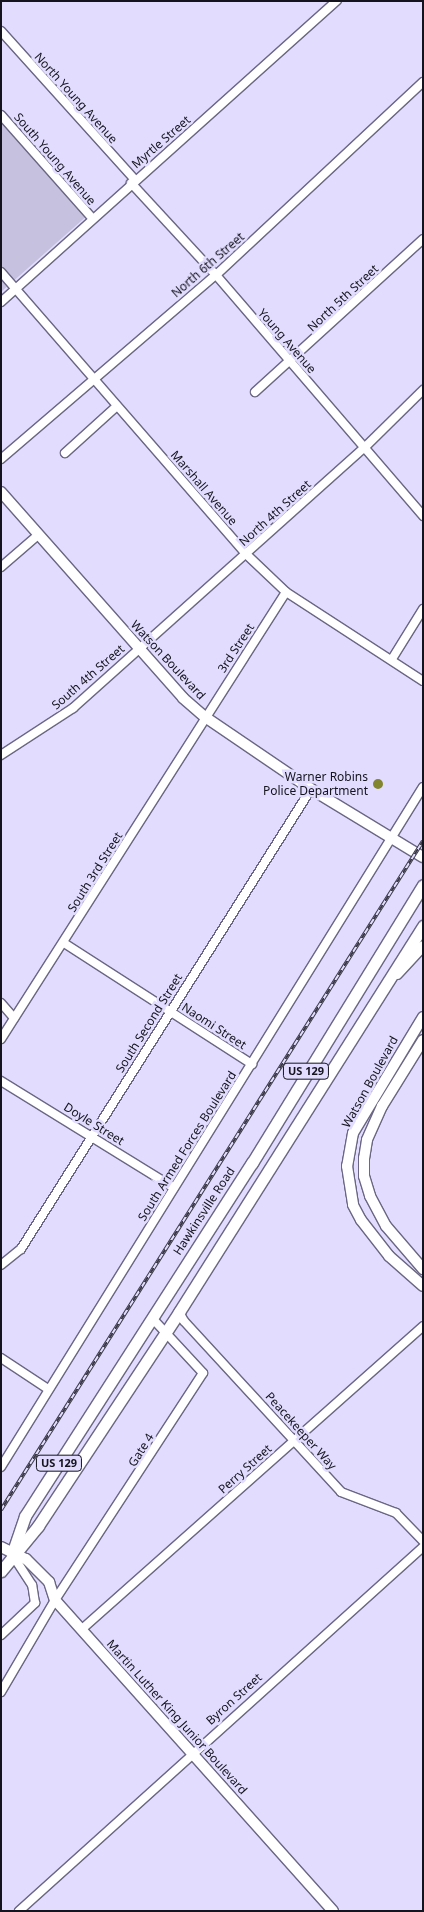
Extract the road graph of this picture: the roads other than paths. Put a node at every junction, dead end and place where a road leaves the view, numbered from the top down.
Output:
1 (337, 1) edge
2 (1, 31) edge
3 (423, 82) edge
4 (1, 115) edge
5 (133, 182) junction
6 (92, 218) junction
7 (423, 239) edge
8 (1, 272) edge
9 (216, 275) junction
10 (15, 290) junction
11 (1, 302) edge
12 (291, 362) junction
13 (92, 378) junction
14 (423, 390) edge
15 (256, 392) dead end
16 (117, 406) junction
17 (364, 448) junction
18 (65, 453) dead end
19 (1, 459) edge
20 (1, 492) edge
21 (423, 516) edge
22 (38, 535) junction
23 (246, 554) junction
24 (1, 567) edge
25 (286, 592) junction
26 (423, 609) edge
27 (138, 648) junction
28 (392, 660) junction
29 (423, 681) edge
30 (205, 716) junction
31 (1, 755) edge
32 (423, 787) edge
33 (311, 789) junction
34 (392, 838) junction
35 (423, 857) edge
36 (423, 885) edge
37 (423, 926) edge
38 (64, 943) junction
39 (423, 946) edge
40 (375, 1002) junction
41 (1, 1003) edge
42 (170, 1011) junction
43 (423, 1017) edge
44 (14, 1018) junction
45 (1, 1038) edge
46 (423, 1040) edge
47 (252, 1064) junction
48 (1, 1080) edge
49 (92, 1136) junction
50 (174, 1188) junction
51 (1, 1265) edge
52 (423, 1269) edge
53 (423, 1286) edge
54 (179, 1312) junction
55 (152, 1318) junction
56 (423, 1326) edge
57 (166, 1333) junction
58 (1, 1358) edge
59 (48, 1389) junction
60 (293, 1441) junction
61 (1, 1467) edge
62 (423, 1542) edge
63 (1, 1547) edge
64 (423, 1547) edge
65 (12, 1554) junction
66 (1, 1571) edge
67 (55, 1600) junction
68 (82, 1629) junction
69 (1, 1635) edge
70 (1, 1692) edge
71 (192, 1752) junction
72 (19, 1911) edge
73 (333, 1911) edge

1 - 5 street, Myrtle Street
2 - 5 street, North Young Avenue
3 - 9 street, North 6th Street
4 - 6 street, South Young Avenue
5 - 6 street, Myrtle Street
5 - 9 street, Young Avenue
6 - 10 street, Myrtle Street
7 - 12 street, North 5th Street
8 - 10 street, Marshall Avenue
9 - 12 street, Young Avenue
9 - 13 street, North 6th Street
10 - 11 street, Myrtle Street
10 - 13 street, Marshall Avenue
12 - 15 street, North 5th Street
12 - 17 street, Young Avenue
13 - 16 street, Marshall Avenue
13 - 19 street, North 6th Street
14 - 17 street, North 4th Street
16 - 18 street
16 - 23 street, Marshall Avenue
17 - 21 street, Young Avenue
17 - 23 street, North 4th Street
20 - 22 street, Watson Boulevard
22 - 24 street
22 - 27 street, Watson Boulevard
23 - 25 street, Marshall Avenue
23 - 27 street, North 4th Street
25 - 28 street, Marshall Avenue
25 - 30 street, 3rd Street
26 - 28 street
27 - 30 street, Watson Boulevard
27 - 31 street, South 4th Street
28 - 29 street, Marshall Avenue
30 - 33 street, Watson Boulevard
30 - 38 street, South 3rd Street
32 - 34 street, South Armed Forces Boulevard
33 - 34 street, Watson Boulevard
33 - 42 street, South Second Street
34 - 35 street, Watson Boulevard
34 - 47 street, South Armed Forces Boulevard
36 - 55 main road, Hawkinsville Road / US 129
37 - 40 main road, Hawkinsville Road / US 129
38 - 42 street, Naomi Street
38 - 44 street, South 3rd Street
39 - 40 street
40 - 54 main road, Hawkinsville Road / US 129
41 - 44 street
42 - 47 street, Naomi Street
42 - 49 street, South Second Street
43 - 53 street, Watson Boulevard
44 - 45 street, South 3rd Street
46 - 52 street, Watson Boulevard
47 - 50 street, South Armed Forces Boulevard
48 - 49 street, Doyle Street
49 - 50 street, Doyle Street
49 - 51 street, South Second Street
50 - 59 street, South Armed Forces Boulevard
54 - 57 main road, Hawkinsville Road / US 129
54 - 60 street, Peacekeeper Way
55 - 57 street, Gate 4
55 - 65 main road, Hawkinsville Road / US 129
56 - 60 street, Perry Street
57 - 65 main road, Hawkinsville Road / US 129
57 - 67 street, Gate 4
58 - 59 street
59 - 61 street, South Armed Forces Boulevard
60 - 62 street, Peacekeeper Way
60 - 68 street, Perry Street
63 - 65 street, Martin Luther King Junior Boulevard
64 - 71 street, Byron Street
65 - 66 main road, Hawkinsville Road / US 129
65 - 67 street, Martin Luther King Junior Boulevard
65 - 69 street
67 - 68 street, Martin Luther King Junior Boulevard
67 - 70 street
68 - 71 street, Martin Luther King Junior Boulevard
71 - 72 street, Byron Street
71 - 73 street, Martin Luther King Junior Boulevard

